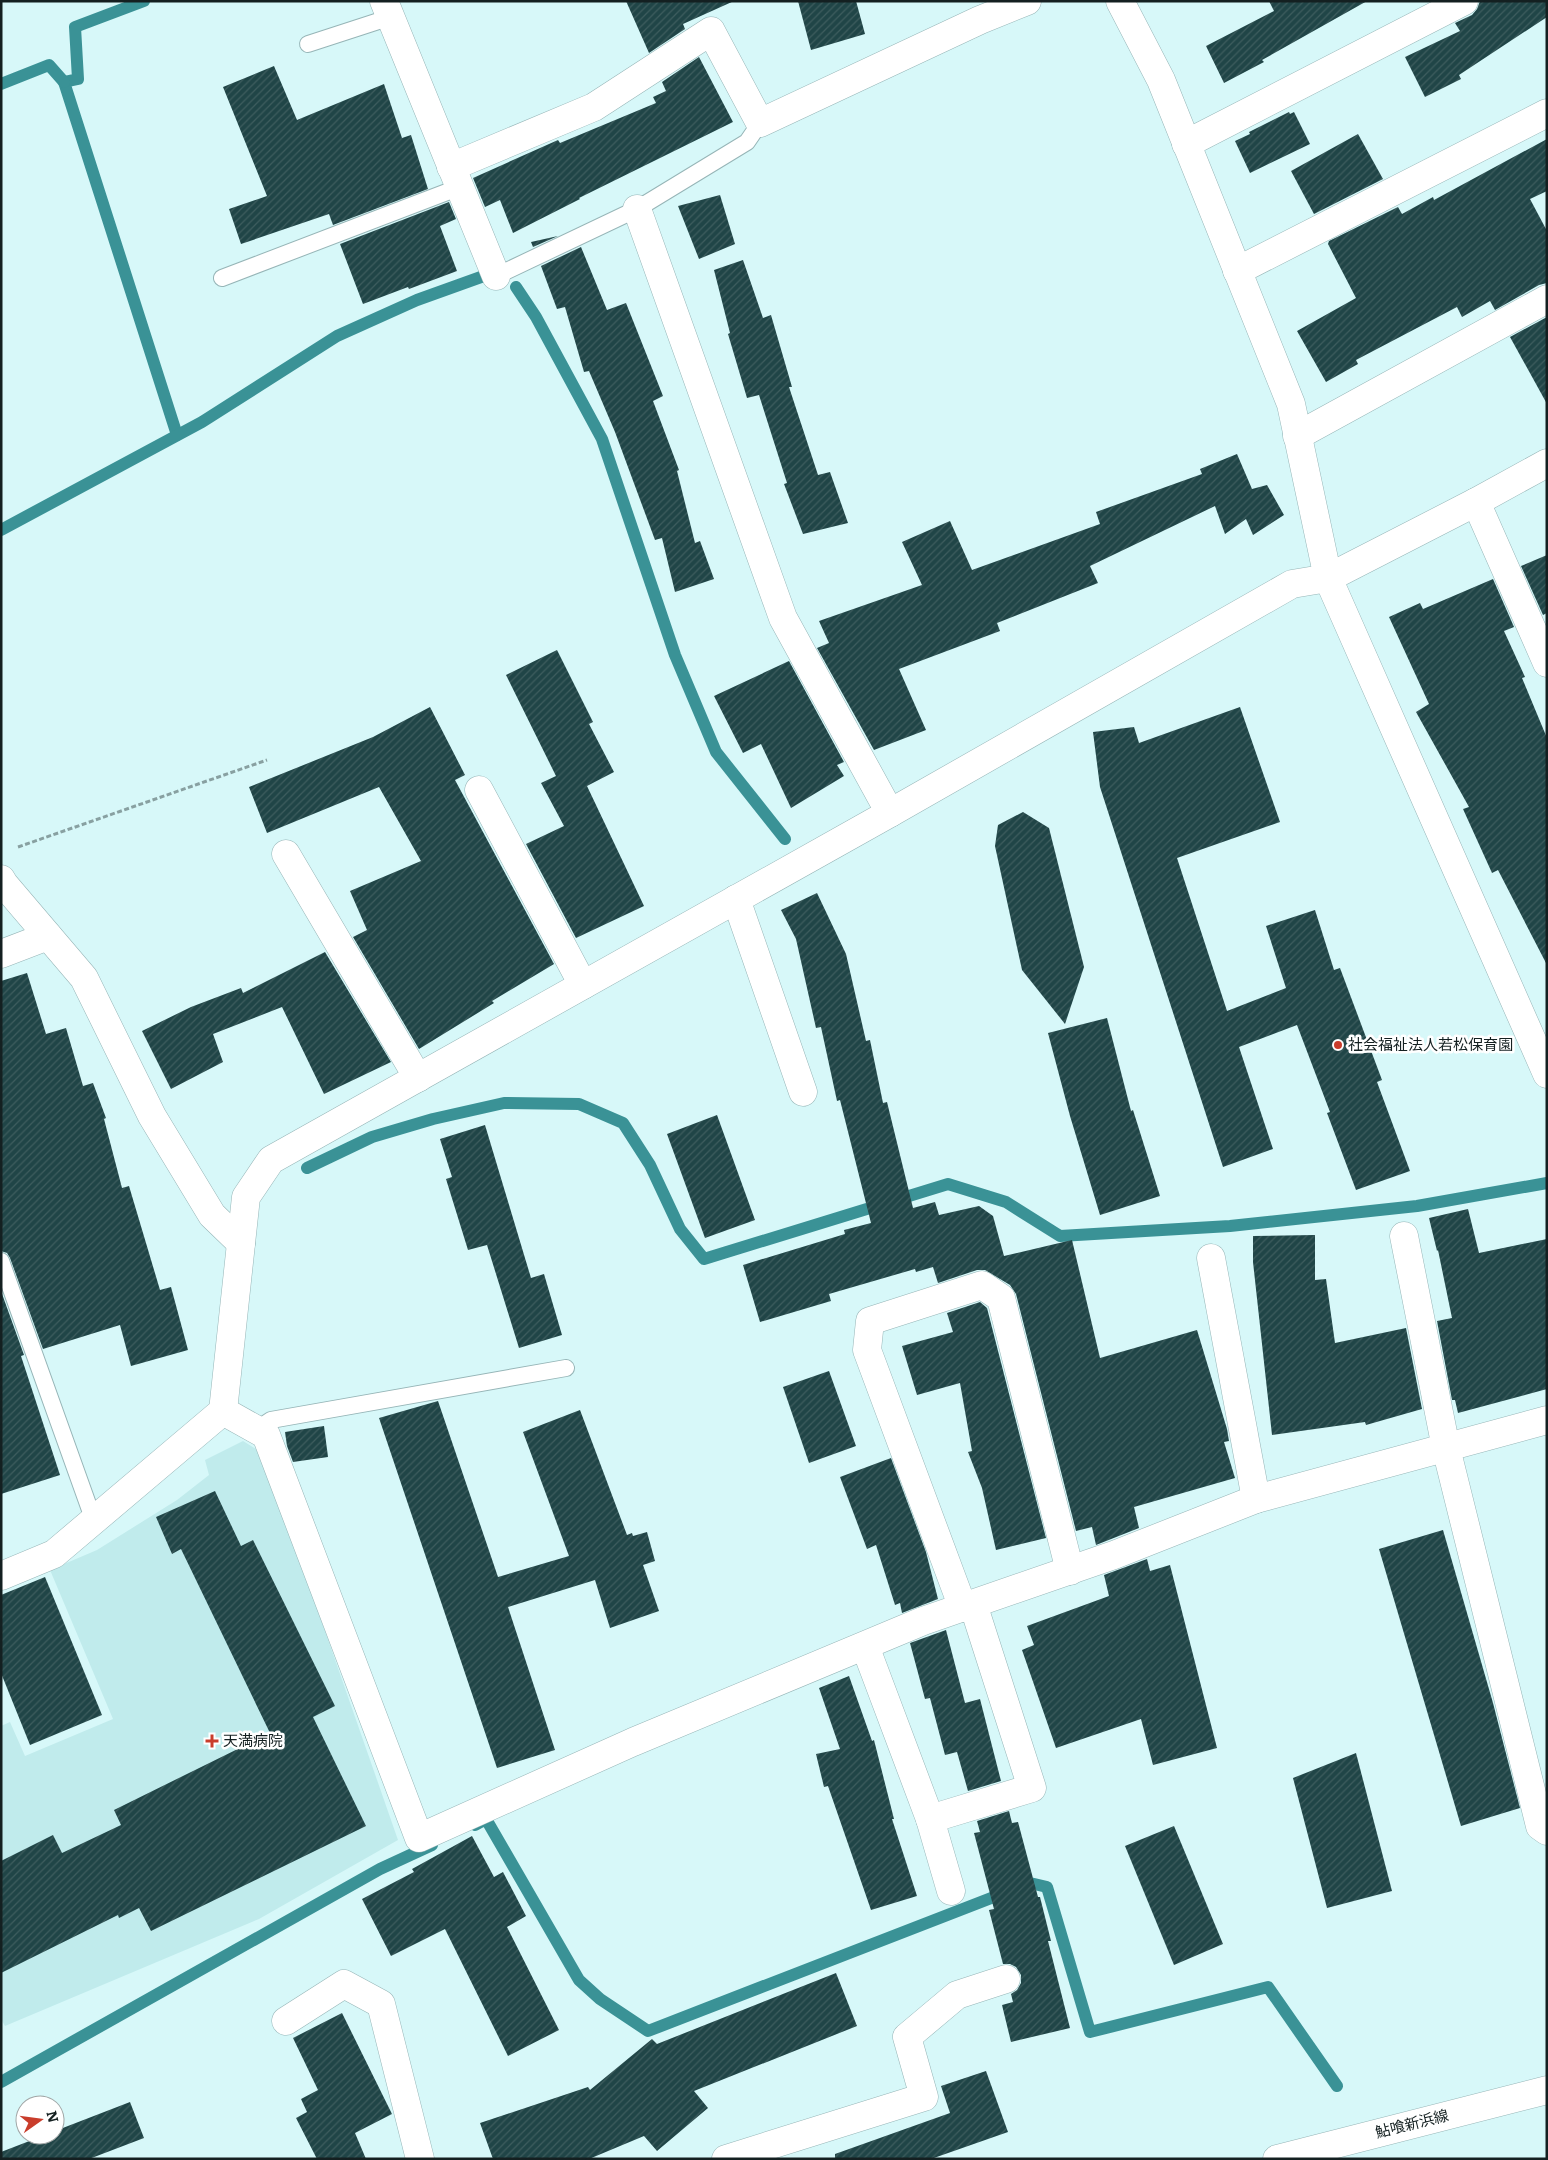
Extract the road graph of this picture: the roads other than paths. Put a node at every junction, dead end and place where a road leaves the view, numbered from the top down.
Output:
1 (1026, 1) edge
2 (1120, 1) edge
3 (1464, 1) edge
4 (387, 9) edge
5 (308, 44) dead end
6 (1547, 113) edge
7 (760, 123) junction
8 (1186, 144) junction
9 (455, 177) junction
10 (637, 209) junction
11 (1237, 271) junction
12 (496, 276) joint
13 (222, 278) dead end
14 (1547, 300) edge
15 (1298, 436) junction
16 (1547, 463) edge
17 (1476, 502) junction
18 (1328, 578) junction
19 (1547, 663) edge
20 (479, 790) dead end
21 (890, 813) junction
22 (286, 854) dead end
23 (1, 878) edge
24 (736, 899) junction
25 (48, 936) junction
26 (1, 954) edge
27 (583, 985) junction
28 (1547, 1074) edge
29 (418, 1078) junction
30 (804, 1092) dead end
31 (1404, 1236) dead end
32 (241, 1243) junction
33 (1211, 1258) dead end
34 (1, 1261) edge
35 (566, 1368) dead end
36 (224, 1411) junction
37 (1547, 1420) edge
38 (256, 1430) junction
39 (1446, 1448) junction
40 (1256, 1499) junction
41 (94, 1521) junction
42 (1070, 1571) junction
43 (1, 1576) edge
44 (968, 1606) junction
45 (865, 1646) junction
46 (930, 1819) junction
47 (1547, 1831) edge
48 (951, 1891) dead end
49 (1006, 1979) dead end
50 (286, 2021) dead end
51 (1547, 2090) edge
52 (1284, 2158) edge
53 (420, 2159) edge
54 (726, 2159) edge

1 - 7 street
2 - 8 street
3 - 8 street
4 - 5 lane
4 - 9 street
6 - 11 street
7 - 9 street
7 - 10 lane
8 - 11 street
9 - 12 street
9 - 13 lane
10 - 12 lane
10 - 21 street
11 - 15 street
14 - 15 street
15 - 18 street
16 - 17 street
17 - 18 street
17 - 19 street
18 - 21 street
18 - 28 street
20 - 27 street
21 - 24 street
22 - 29 street
23 - 25 street
24 - 27 street
24 - 30 street
25 - 26 street
25 - 32 street
27 - 29 street
29 - 32 street
31 - 39 street
32 - 36 street
33 - 40 street
34 - 41 lane
35 - 38 lane
36 - 38 street
36 - 41 street
37 - 39 street
38 - 45 street
39 - 40 street
39 - 47 street
40 - 42 street
41 - 43 street
42 - 44 street
42 - 44 street
44 - 45 street
44 - 46 street
45 - 46 street
46 - 48 street
49 - 54 street
50 - 53 street
51 - 52 street, 鮎喰新浜線

